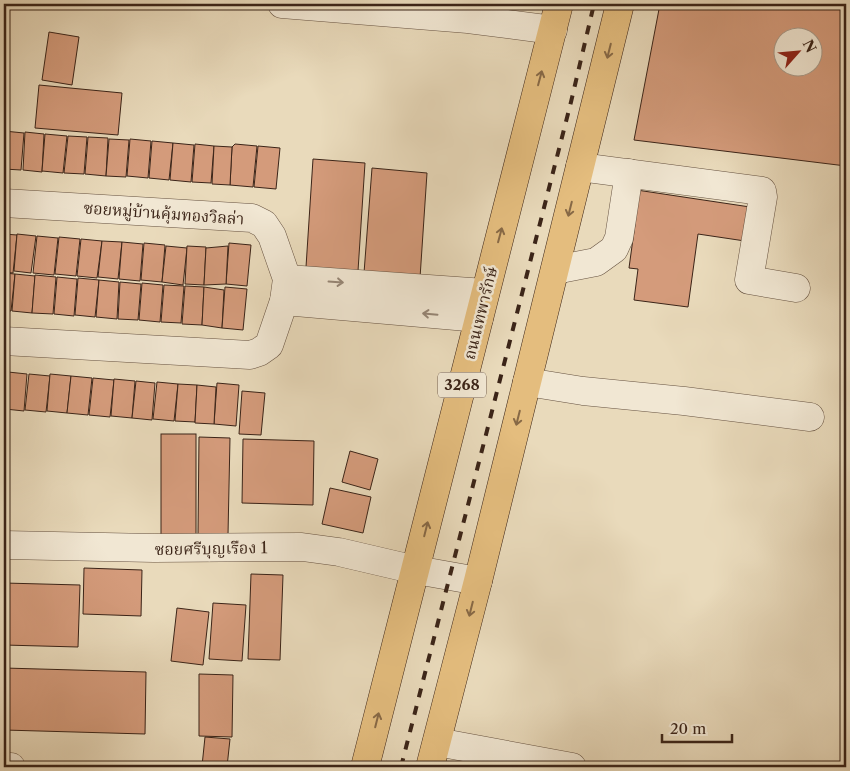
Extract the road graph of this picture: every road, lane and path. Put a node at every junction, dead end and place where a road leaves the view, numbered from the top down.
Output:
1 (282, 4) edge
2 (559, 4) edge
3 (620, 4) edge
4 (553, 30) junction
5 (580, 167) junction
6 (629, 172) junction
7 (4, 203) edge
8 (555, 270) junction
9 (796, 288) dead end
10 (286, 290) junction
11 (482, 305) junction
12 (4, 341) edge
13 (527, 382) junction
14 (810, 417) dead end
15 (4, 545) edge
16 (416, 570) junction
17 (478, 581) junction
18 (433, 755) edge
19 (4, 767) edge
20 (11, 767) edge
21 (365, 767) edge
22 (572, 767) edge

1 - 4 street
2 - 4 main road, ถนนเทพารักษ์ / 3268
3 -> 5 main road
11 -> 4 main road, ถนนเทพารักษ์ / 3268
5 - 6 street
5 -> 8 main road
6 - 8 street
6 - 9 street
7 - 10 street, ซอยหมู่บ้านคุ้มทองวิลล่า
8 - 13 main road
10 - 11 street
10 - 12 street
16 -> 11 main road, ถนนเทพารักษ์ / 3268
13 - 14 street
13 -> 17 main road
15 - 16 street, ซอยศรีบุญเรือง 1
16 - 17 street, ซอยศรีบุญเรือง 1
21 -> 16 main road, ถนนเทพารักษ์ / 3268
17 -> 18 main road
18 - 22 street
19 - 20 street

